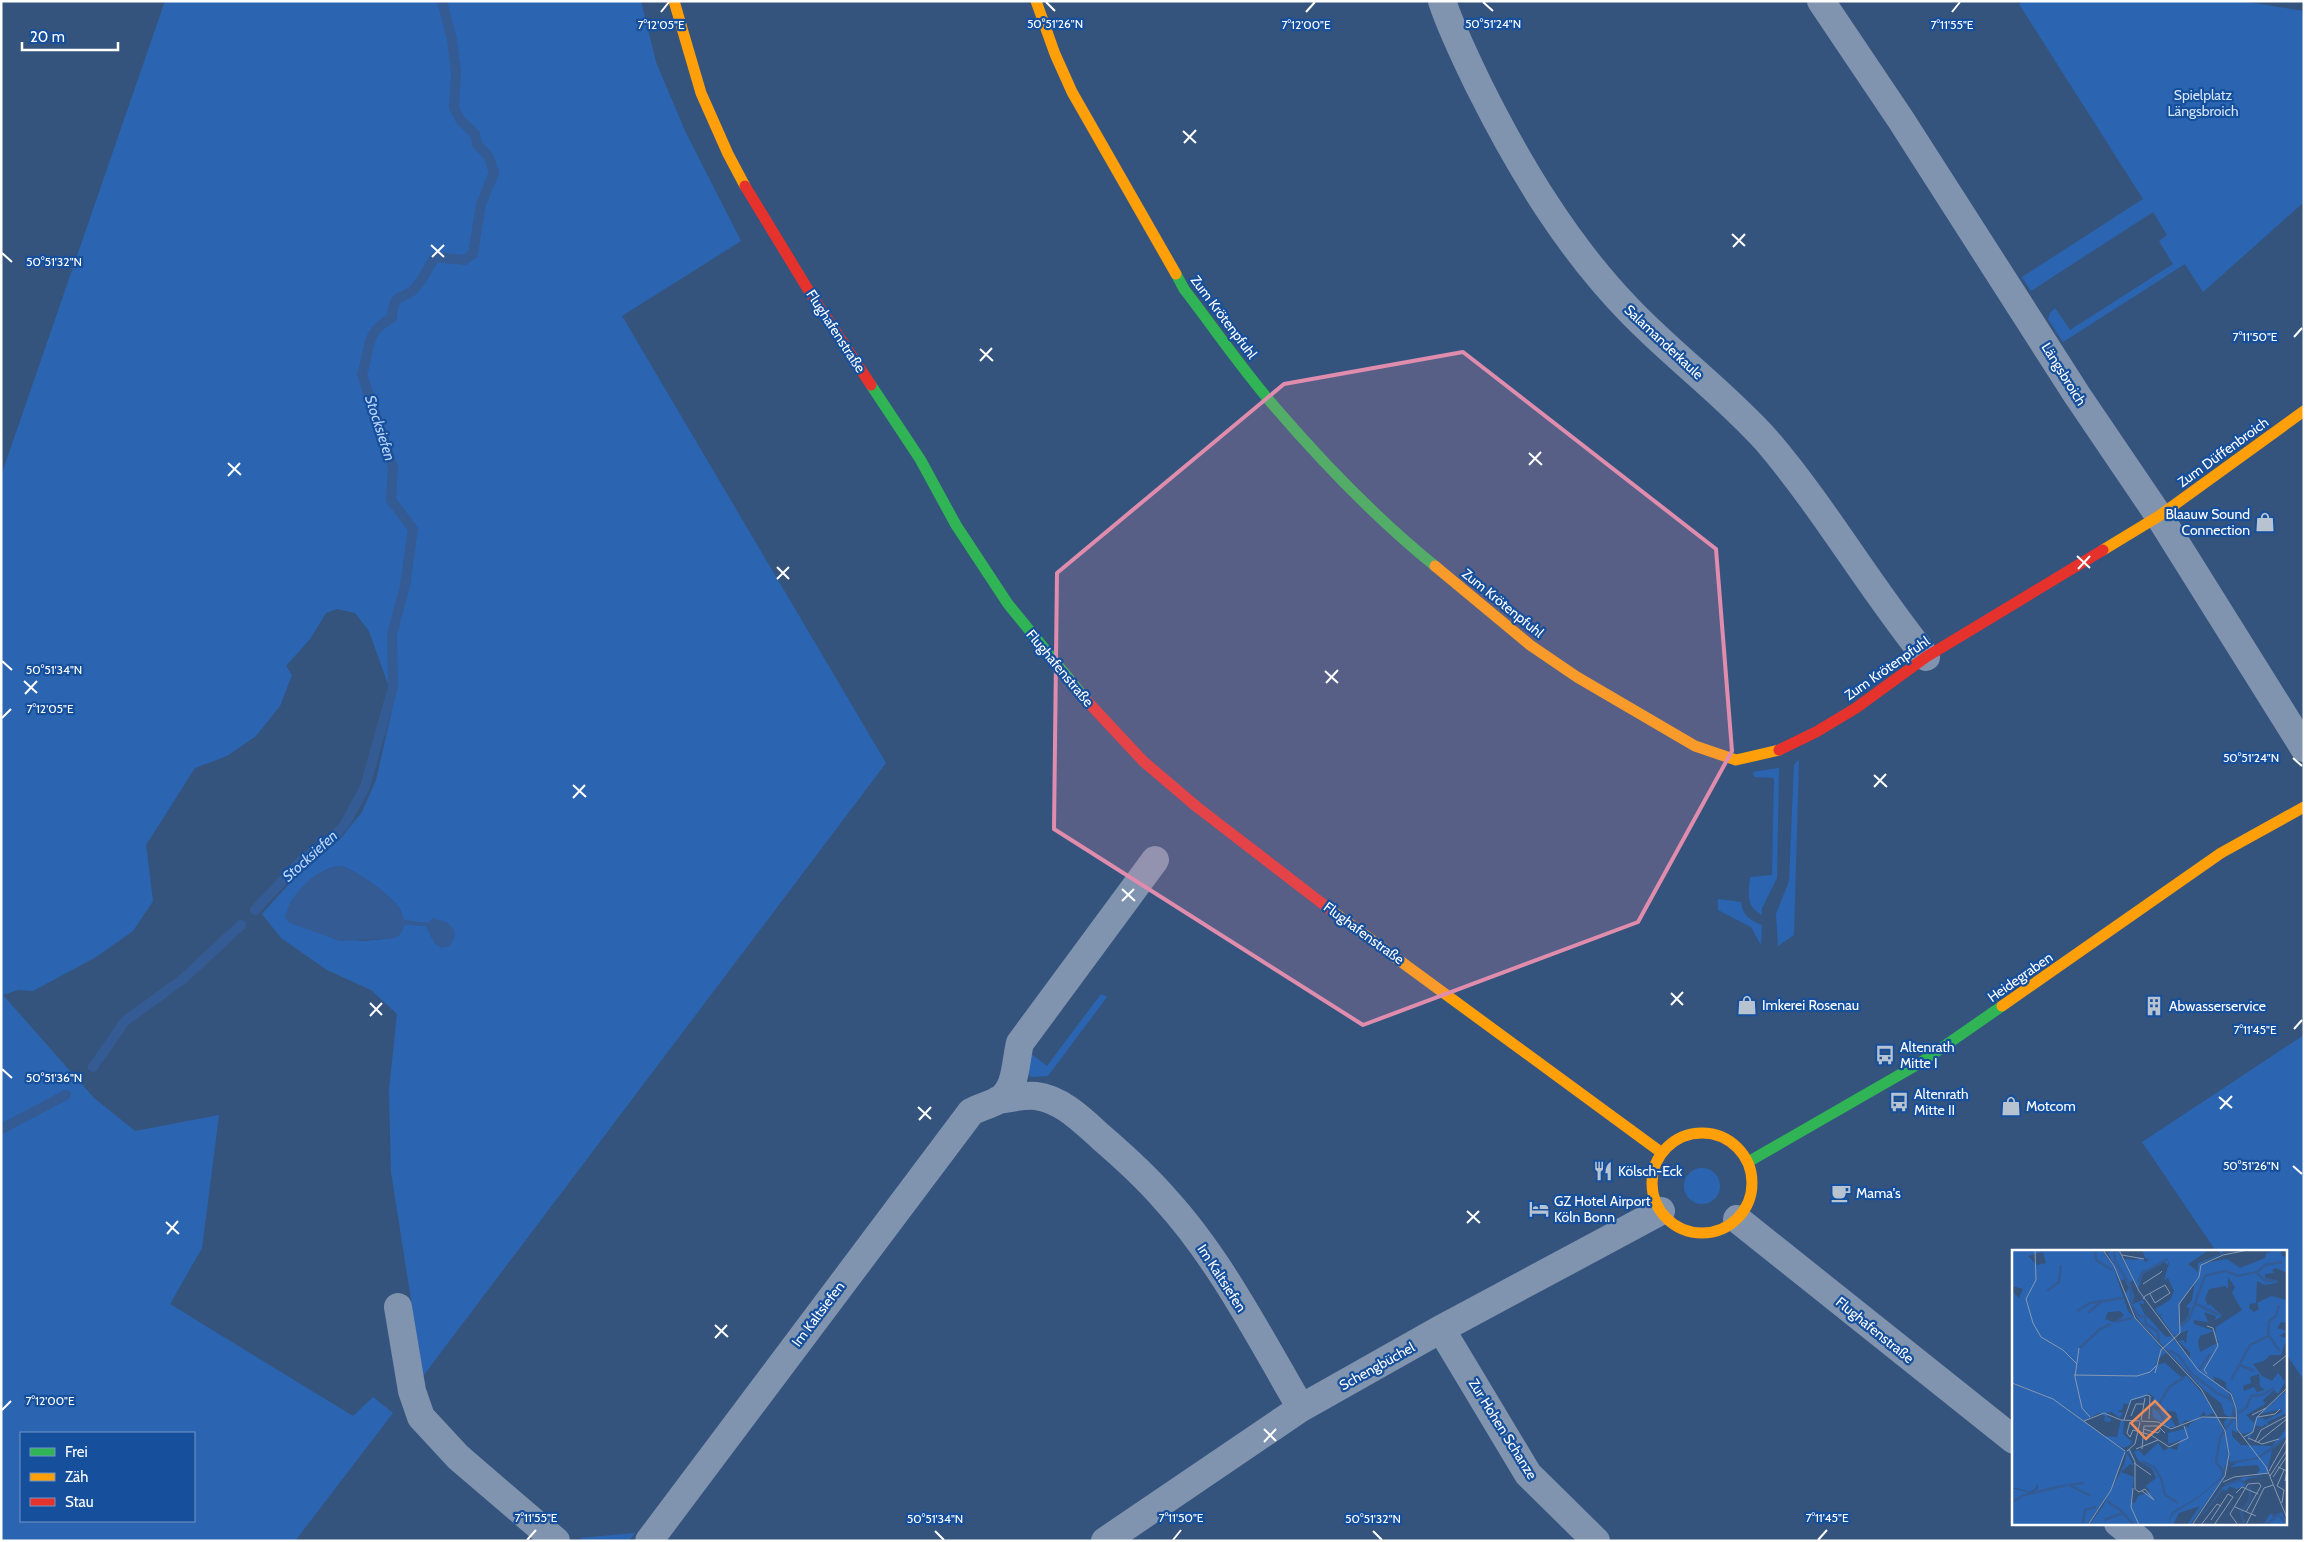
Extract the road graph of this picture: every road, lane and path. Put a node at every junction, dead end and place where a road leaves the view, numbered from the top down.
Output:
1 (674, 1) edge
2 (1036, 1) edge
3 (1442, 1) edge
4 (1821, 1) edge
5 (2304, 411) edge
6 (2159, 516) junction
7 (1926, 657) junction
8 (2304, 748) edge
9 (2304, 807) edge
10 (1155, 860) dead end
11 (998, 1100) junction
12 (1662, 1153) junction
13 (1748, 1162) junction
14 (1661, 1211) junction
15 (1737, 1219) junction
16 (398, 1307) dead end
17 (1441, 1329) junction
18 (1301, 1408) junction
19 (2012, 1438) edge
20 (2119, 1524) edge
21 (556, 1541) edge
22 (649, 1541) edge
23 (1105, 1541) edge
24 (1596, 1541) edge
25 (2140, 1541) edge

1 - 12 main road, Flughafenstraße
2 - 7 main road, Zum Krötenpfuhl
3 - 7 street, Salamanderkaule
4 - 6 street, Längsbroich
5 - 6 main road, Zum Düffenbroich
6 - 7 main road, Zum Krötenpfuhl
6 - 8 street, Längsbroich
9 - 13 main road, Heidegraben
10 - 11 street, Im Kaltsiefen
11 - 18 street, Im Kaltsiefen
11 - 22 street, Im Kaltsiefen
12 - 13 main road
12 - 14 main road
13 - 15 main road
14 - 15 main road
14 - 17 street, Schengbüchel
15 - 19 street, Flughafenstraße
16 - 21 street
17 - 18 street, Schengbüchel
17 - 24 street, Zur Hohen Schanze
18 - 23 street, Schengbüchel
20 - 25 street

